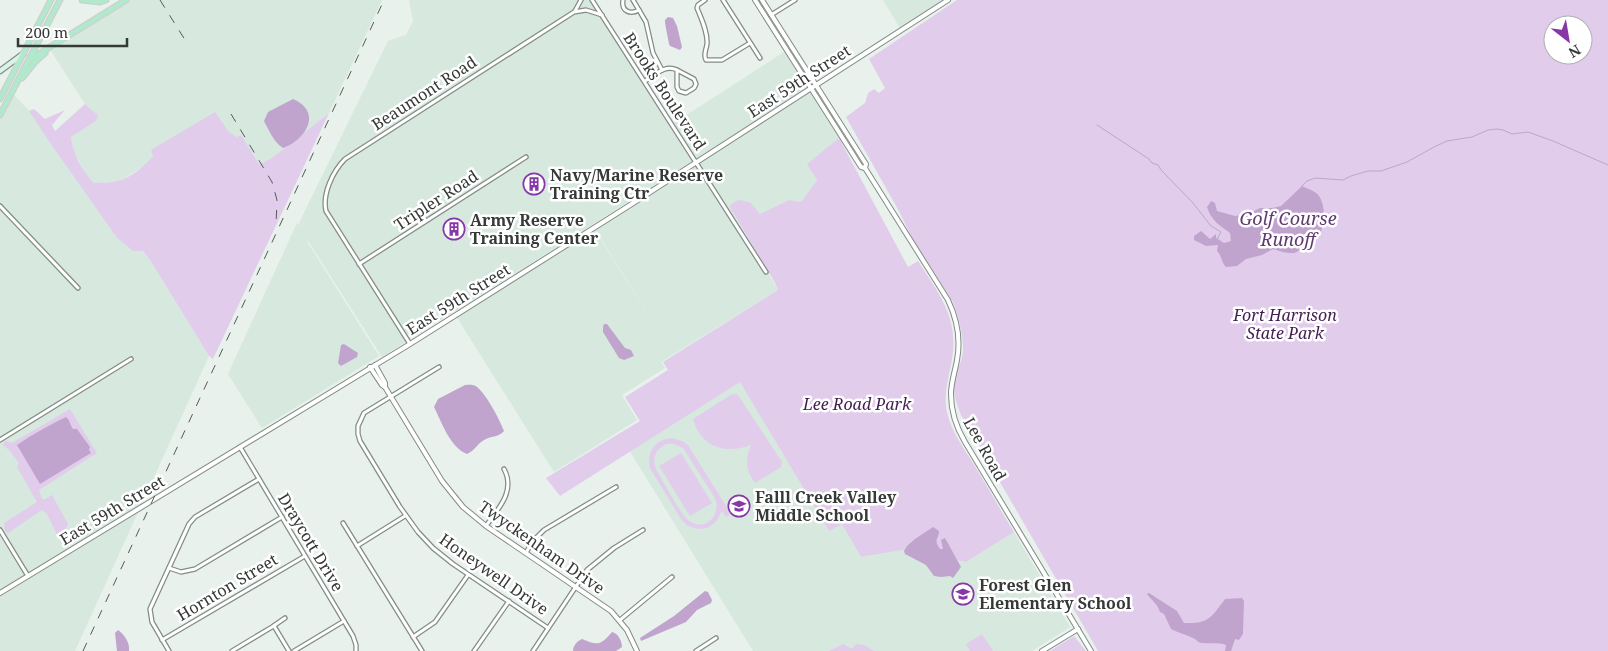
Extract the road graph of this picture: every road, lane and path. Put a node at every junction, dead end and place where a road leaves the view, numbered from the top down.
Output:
1 (51, 0) edge
2 (60, 0) edge
3 (82, 0) edge
4 (106, 0) edge
5 (126, 0) edge
6 (581, 0) edge
7 (592, 0) edge
8 (623, 0) edge
9 (632, 0) edge
10 (705, 0) edge
11 (723, 0) edge
12 (755, 0) edge
13 (762, 0) edge
14 (795, 0) edge
15 (948, 0) edge
16 (639, 10) junction
17 (574, 12) junction
18 (602, 15) junction
19 (771, 15) junction
20 (750, 43) junction
21 (51, 48) junction
22 (24, 54) junction
23 (760, 58) dead end
24 (28, 61) junction
25 (0, 70) edge
26 (662, 70) junction
27 (677, 70) junction
28 (644, 81) junction
29 (817, 85) junction
30 (811, 88) junction
31 (13, 90) junction
32 (0, 99) edge
33 (2, 108) edge
34 (0, 115) edge
35 (526, 157) dead end
36 (696, 162) junction
37 (865, 168) junction
38 (0, 206) edge
39 (359, 264) junction
40 (766, 272) dead end
41 (78, 288) dead end
42 (410, 344) junction
43 (131, 359) dead end
44 (372, 366) junction
45 (439, 367) dead end
46 (391, 396) junction
47 (0, 440) edge
48 (240, 447) junction
49 (504, 469) dead end
50 (259, 479) junction
51 (616, 487) dead end
52 (406, 516) junction
53 (282, 517) junction
54 (343, 523) dead end
55 (486, 526) junction
56 (0, 530) edge
57 (643, 530) dead end
58 (357, 546) junction
59 (526, 553) junction
60 (305, 556) junction
61 (169, 568) junction
62 (468, 575) junction
63 (28, 576) junction
64 (672, 577) dead end
65 (576, 586) junction
66 (0, 593) edge
67 (508, 601) junction
68 (285, 618) dead end
69 (620, 620) junction
70 (344, 621) junction
71 (274, 626) junction
72 (548, 628) junction
73 (1078, 629) junction
74 (413, 637) junction
75 (716, 638) dead end
76 (162, 640) junction
77 (168, 651) edge
78 (232, 651) edge
79 (290, 651) edge
80 (294, 651) edge
81 (356, 651) edge
82 (422, 651) edge
83 (474, 651) edge
84 (533, 651) edge
85 (637, 651) edge
86 (696, 651) edge
87 (1042, 651) edge
88 (1091, 651) edge

1 - 22 main road
2 - 24 main road
3 - 4 main road
5 - 21 main road
6 - 17 street, Beaumont Road
7 - 18 street, Brooks Boulevard
8 - 16 street
9 - 16 street
10 - 20 street
11 - 20 street
12 - 30 street, Lee Road
13 - 19 street, Lee Road
14 - 19 street
15 - 29 street, East 59th Street
16 - 26 street
17 - 18 street
17 - 39 street, Beaumont Road
18 - 28 street, Brooks Boulevard
19 - 29 street, Lee Road
20 - 23 street
21 - 24 main road
21 - 31 main road
22 - 25 main road
22 - 32 main road
24 - 31 main road
26 - 27 street
26 - 28 street
27 - 27 street
28 - 36 street, Brooks Boulevard
29 - 30 street, East 59th Street
29 - 37 street, Lee Road
30 - 36 street, East 59th Street
30 - 37 street, Lee Road
31 - 33 main road
33 - 34 main road
35 - 39 street, Tripler Road
36 - 40 street, Brooks Boulevard
36 - 42 street, East 59th Street
37 - 73 street, Lee Road
38 - 41 street
39 - 42 street, Beaumont Road
42 - 44 street, East 59th Street
43 - 47 street
44 - 46 street, Twyckenham Drive
44 - 48 street, East 59th Street
45 - 46 street, Honeywell Drive
46 - 52 street, Honeywell Drive
46 - 55 street, Twyckenham Drive
48 - 50 street, Draycott Drive
48 - 63 street, East 59th Street
49 - 55 street
50 - 53 street, Draycott Drive
50 - 61 street
51 - 59 street
52 - 58 street
52 - 62 street, Honeywell Drive
53 - 60 street, Draycott Drive
53 - 61 street
54 - 58 street
55 - 59 street, Twyckenham Drive
56 - 63 street
57 - 65 street
58 - 74 street
59 - 65 street, Twyckenham Drive
60 - 70 street, Draycott Drive
60 - 76 street, Hornton Street
61 - 76 street
62 - 67 street, Honeywell Drive
62 - 74 street
63 - 66 street, East 59th Street
64 - 69 street
65 - 69 street, Twyckenham Drive
65 - 72 street
67 - 72 street, Honeywell Drive
67 - 83 street
68 - 71 street
69 - 85 street, Twyckenham Drive
70 - 80 street
70 - 81 street, Draycott Drive
71 - 78 street
71 - 79 street
72 - 84 street
73 - 87 street
73 - 88 street, Lee Road
74 - 82 street
75 - 86 street
76 - 77 street

